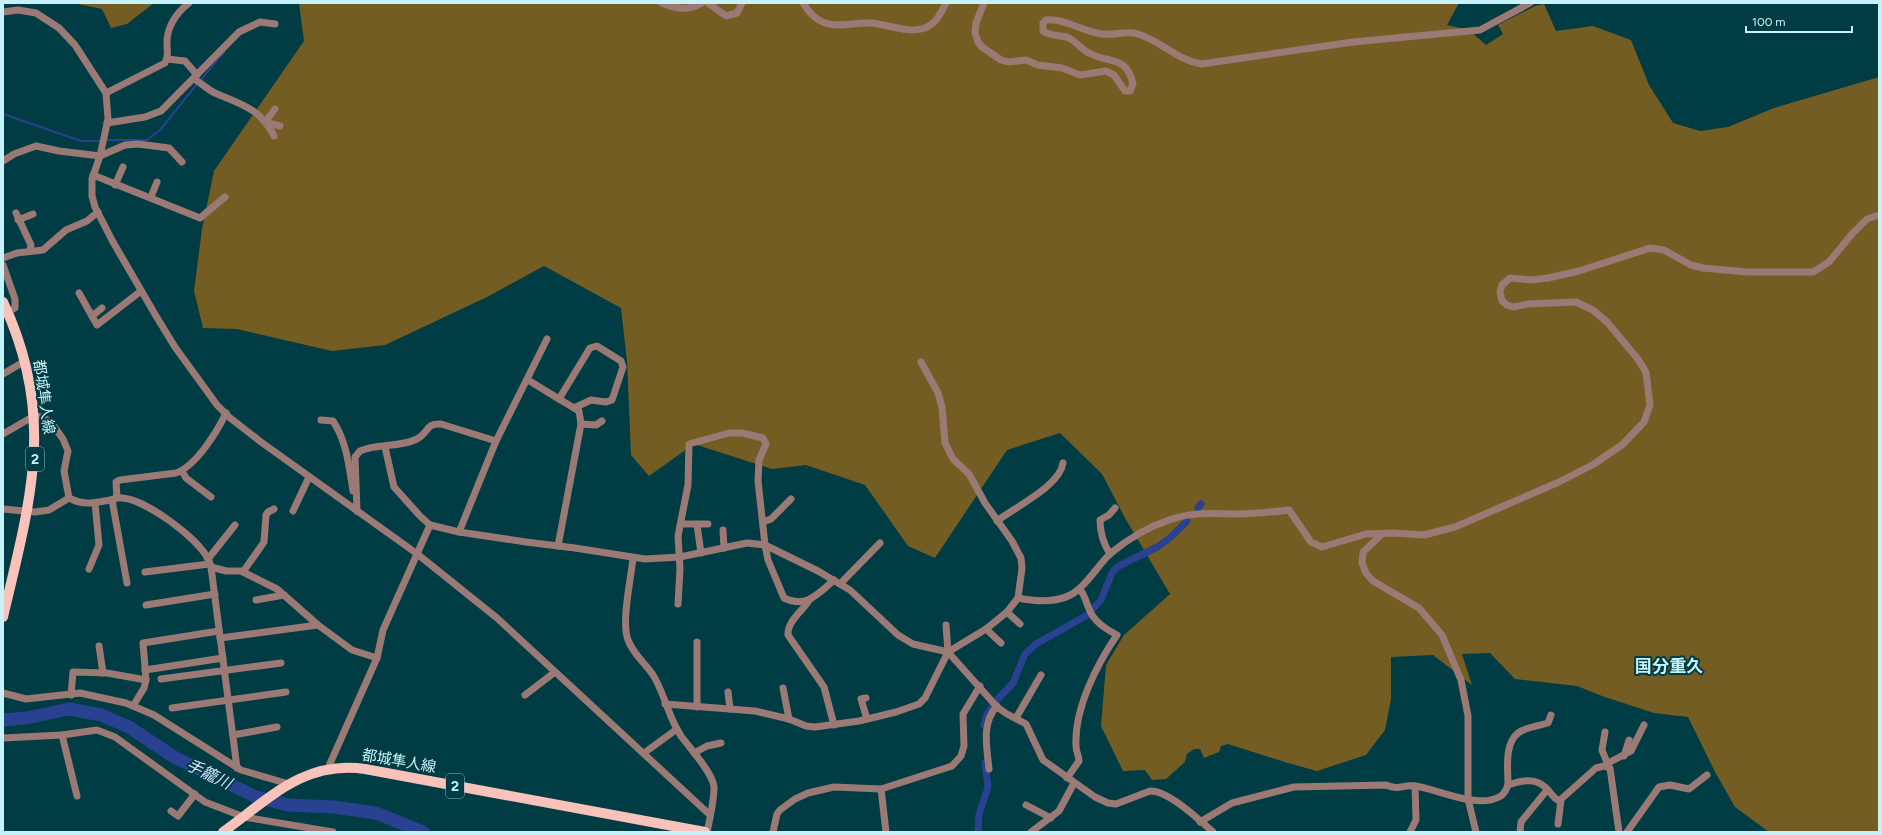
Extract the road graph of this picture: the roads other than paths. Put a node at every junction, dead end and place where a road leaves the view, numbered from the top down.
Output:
1 (189, 3) edge
2 (662, 3) edge
3 (702, 3) edge
4 (708, 3) edge
5 (742, 3) edge
6 (803, 3) edge
7 (946, 3) edge
8 (984, 3) edge
9 (1530, 3) edge
10 (3, 12) edge
11 (275, 24) dead end
12 (167, 59) junction
13 (198, 80) junction
14 (106, 93) junction
15 (275, 109) dead end
16 (267, 122) junction
17 (107, 123) junction
18 (280, 126) dead end
19 (274, 136) dead end
20 (100, 156) junction
21 (3, 161) edge
22 (182, 162) dead end
23 (123, 167) dead end
24 (93, 175) junction
25 (157, 182) dead end
26 (115, 185) junction
27 (151, 197) junction
28 (225, 197) dead end
29 (98, 212) junction
30 (16, 213) dead end
31 (33, 214) dead end
32 (1879, 215) edge
33 (18, 220) junction
34 (30, 251) junction
35 (3, 258) edge
36 (3, 265) edge
37 (141, 291) junction
38 (79, 293) dead end
39 (3, 302) edge
40 (102, 308) dead end
41 (8, 312) junction
42 (92, 316) junction
43 (546, 339) dead end
44 (25, 361) junction
45 (921, 362) dead end
46 (3, 374) edge
47 (528, 380) junction
48 (559, 399) junction
49 (574, 408) junction
50 (226, 413) junction
51 (34, 416) junction
52 (321, 420) dead end
53 (602, 421) dead end
54 (581, 424) junction
55 (3, 434) edge
56 (496, 441) junction
57 (385, 447) junction
58 (1063, 463) dead end
59 (182, 471) junction
60 (310, 477) junction
61 (211, 497) dead end
62 (69, 498) junction
63 (114, 499) junction
64 (791, 499) dead end
65 (355, 502) junction
66 (95, 503) junction
67 (1115, 508) dead end
68 (3, 509) edge
69 (274, 509) dead end
70 (293, 510) dead end
71 (28, 511) junction
72 (357, 511) junction
73 (997, 521) junction
74 (763, 522) junction
75 (430, 524) junction
76 (681, 524) junction
77 (708, 524) dead end
78 (235, 525) dead end
79 (697, 525) junction
80 (723, 530) dead end
81 (459, 532) junction
82 (1382, 535) junction
83 (880, 543) dead end
84 (765, 545) junction
85 (558, 546) junction
86 (724, 548) junction
87 (416, 553) junction
88 (700, 553) junction
89 (1110, 554) junction
90 (680, 557) junction
91 (633, 558) junction
92 (210, 563) junction
93 (89, 569) dead end
94 (145, 572) dead end
95 (243, 572) junction
96 (834, 580) junction
97 (127, 583) dead end
98 (840, 584) junction
99 (1080, 589) junction
100 (215, 594) junction
101 (284, 595) junction
102 (1018, 598) junction
103 (810, 599) junction
104 (256, 600) dead end
105 (678, 604) dead end
106 (146, 605) dead end
107 (1007, 612) junction
108 (3, 616) edge
109 (1020, 624) dead end
110 (318, 625) junction
111 (946, 625) dead end
112 (986, 629) junction
113 (220, 634) junction
114 (697, 642) dead end
115 (1001, 643) dead end
116 (98, 646) dead end
117 (948, 652) junction
118 (223, 658) junction
119 (377, 658) junction
120 (281, 663) dead end
121 (145, 670) junction
122 (224, 670) junction
123 (555, 672) junction
124 (103, 673) junction
125 (1041, 675) dead end
126 (161, 679) dead end
127 (146, 680) junction
128 (980, 686) junction
129 (783, 688) dead end
130 (286, 692) dead end
131 (728, 692) dead end
132 (3, 693) edge
133 (71, 695) junction
134 (525, 695) dead end
135 (866, 698) dead end
136 (228, 700) junction
137 (665, 704) junction
138 (133, 706) junction
139 (997, 706) junction
140 (697, 707) junction
141 (172, 708) dead end
142 (730, 709) junction
143 (1551, 715) dead end
144 (789, 718) junction
145 (1016, 718) junction
146 (867, 719) junction
147 (834, 725) junction
148 (1644, 726) dead end
149 (277, 727) dead end
150 (677, 729) junction
151 (1605, 732) dead end
152 (62, 735) junction
153 (233, 735) junction
154 (3, 738) edge
155 (1629, 740) dead end
156 (721, 743) dead end
157 (644, 753) junction
158 (694, 753) junction
159 (1624, 756) junction
160 (1608, 766) junction
161 (237, 768) junction
162 (328, 768) junction
163 (990, 769) dead end
164 (1706, 775) dead end
165 (1067, 778) junction
166 (1074, 783) junction
167 (288, 785) junction
168 (1508, 785) junction
169 (1415, 786) junction
170 (881, 789) junction
171 (1547, 790) junction
172 (195, 794) junction
173 (77, 796) dead end
174 (1468, 799) junction
175 (1561, 800) junction
176 (1026, 805) dead end
177 (172, 811) dead end
178 (710, 815) junction
179 (244, 817) junction
180 (1051, 818) junction
181 (1200, 822) junction
182 (1558, 824) dead end
183 (305, 830) edge
184 (223, 832) edge
185 (333, 832) edge
186 (706, 832) edge
187 (773, 832) edge
188 (886, 832) edge
189 (1031, 832) edge
190 (1213, 832) edge
191 (1410, 832) edge
192 (1476, 832) edge
193 (1520, 832) edge
194 (1619, 832) edge
195 (1627, 832) edge

1 - 12 street
2 - 3 street
4 - 5 street
6 - 7 street
8 - 9 street
10 - 14 street
11 - 13 street
12 - 13 street
12 - 14 street
13 - 16 street
13 - 17 street
14 - 17 street
15 - 16 street
16 - 18 street
16 - 19 street
17 - 20 street
20 - 21 street
20 - 22 street
20 - 24 street
23 - 26 street
24 - 26 street
24 - 29 street
25 - 27 street
26 - 27 street
27 - 28 street
29 - 34 street
29 - 37 street
30 - 33 street
31 - 33 street
32 - 82 street
33 - 34 street
34 - 35 street
36 - 41 street
37 - 42 street
37 - 50 street
38 - 42 street
39 - 41 main road, 都城隼人線 / 2
40 - 42 street
41 - 44 main road, 都城隼人線 / 2
43 - 47 street
44 - 46 street
44 - 51 main road, 都城隼人線 / 2
45 - 73 street
47 - 48 street
47 - 56 street
48 - 49 street
48 - 49 street
49 - 54 street
50 - 59 street
50 - 60 street
51 - 55 street
51 - 62 street
51 - 71 main road, 都城隼人線 / 2
52 - 65 street
53 - 54 street
54 - 85 street
56 - 57 street
56 - 81 street
57 - 65 street
57 - 75 street
58 - 73 street
59 - 61 street
59 - 63 street
60 - 70 street
60 - 72 street
62 - 66 street
62 - 71 street
63 - 66 street
63 - 92 street
63 - 97 street
64 - 74 street
65 - 72 street
66 - 93 street
67 - 89 street
68 - 71 street
69 - 95 street
71 - 108 main road, 都城隼人線 / 2
72 - 87 street
73 - 102 street
74 - 76 street
74 - 84 street
75 - 81 street
75 - 87 street
76 - 79 street
76 - 90 street
77 - 79 street
78 - 92 street
79 - 88 street
80 - 86 street
81 - 85 street
82 - 89 street
82 - 174 street
83 - 98 street
84 - 86 street
84 - 96 street
84 - 103 street
85 - 91 street
86 - 88 street
87 - 119 street
87 - 123 street
88 - 90 street
89 - 99 street
90 - 91 street
90 - 105 street
91 - 137 street
92 - 94 street
92 - 95 street
92 - 100 street
95 - 101 street
96 - 98 street
96 - 103 street
98 - 117 street
99 - 102 street
99 - 165 street
100 - 106 street
100 - 113 street
101 - 104 street
101 - 110 street
102 - 107 street
103 - 147 street
107 - 109 street
107 - 112 street
110 - 113 street
110 - 119 street
111 - 117 street
112 - 115 street
112 - 117 street
113 - 118 street
113 - 121 street
114 - 140 street
116 - 124 street
117 - 128 street
117 - 146 street
118 - 121 street
118 - 122 street
119 - 162 street
120 - 122 street
121 - 127 street
122 - 126 street
122 - 136 street
123 - 134 street
123 - 157 street
124 - 127 street
124 - 133 street
125 - 145 street
127 - 138 street
128 - 139 street
128 - 170 street
129 - 144 street
130 - 136 street
131 - 142 street
132 - 133 street
133 - 138 street
135 - 146 street
136 - 141 street
136 - 153 street
137 - 140 street
137 - 150 street
138 - 161 street
139 - 145 street
139 - 163 street
140 - 142 street
142 - 144 street
143 - 168 street
144 - 147 street
145 - 165 street
146 - 147 street
148 - 159 street
149 - 153 street
150 - 157 street
150 - 158 street
151 - 160 street
152 - 154 street
152 - 172 street
152 - 173 street
153 - 161 street
155 - 159 street
156 - 158 street
157 - 178 street
158 - 178 street
159 - 160 street
160 - 175 street
160 - 194 street
161 - 167 street
162 - 167 main road, 都城隼人線 / 2
162 - 186 main road, 都城隼人線 / 2
164 - 195 street
165 - 166 street
166 - 180 street
166 - 181 street
167 - 179 main road, 都城隼人線 / 2
168 - 171 street
168 - 174 street
169 - 174 street
169 - 181 street
169 - 191 street
170 - 187 street
170 - 188 street
171 - 175 street
171 - 193 street
172 - 177 street
172 - 179 street
174 - 192 street
175 - 182 street
176 - 180 street
178 - 186 street
179 - 183 street
179 - 184 main road, 都城隼人線 / 2
180 - 189 street
181 - 190 street
183 - 185 street

